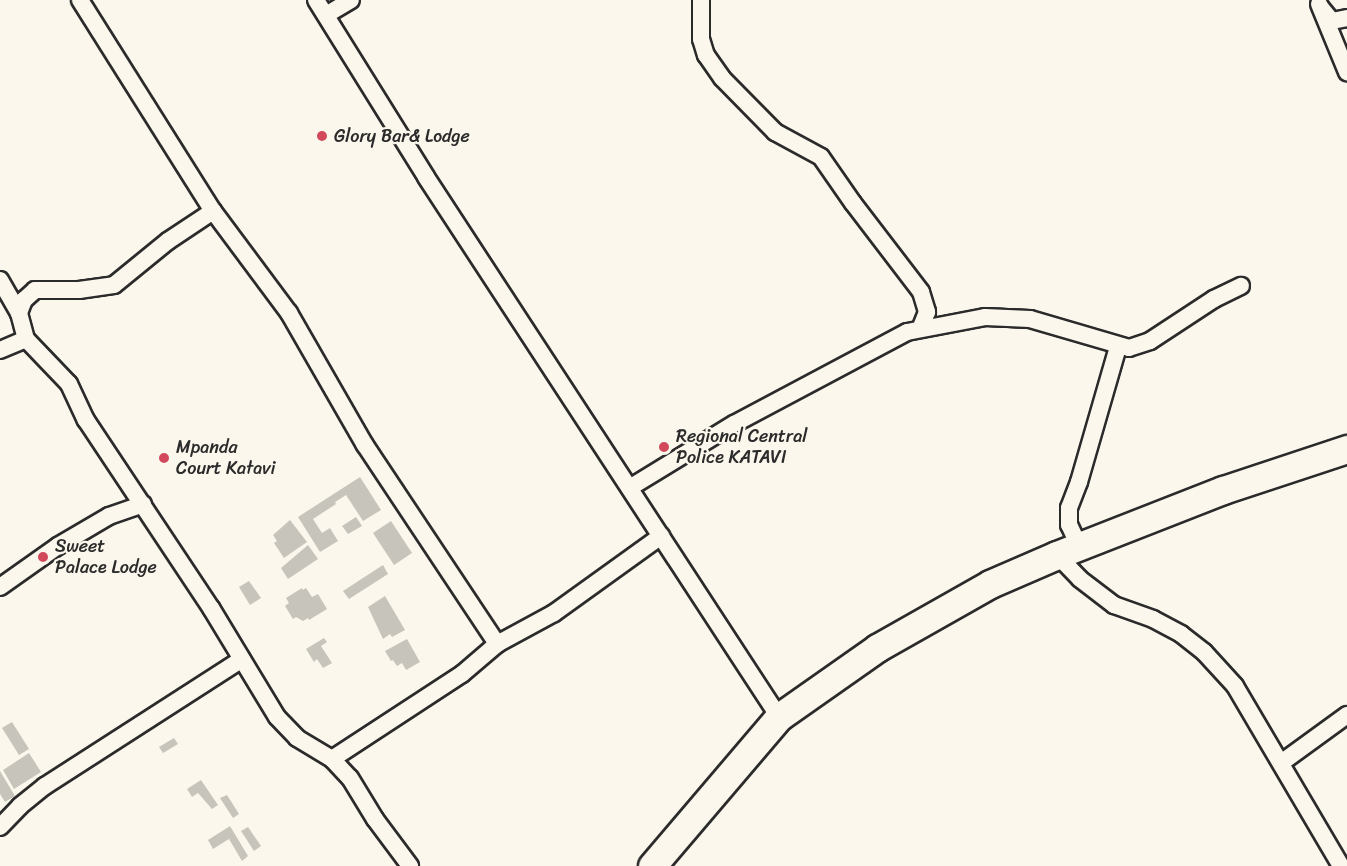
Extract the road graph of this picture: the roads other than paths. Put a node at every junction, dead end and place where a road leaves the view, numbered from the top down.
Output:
1 (80, 0) edge
2 (316, 0) edge
3 (351, 0) edge
4 (701, 0) edge
5 (1318, 2) edge
6 (326, 15) junction
7 (1347, 18) edge
8 (1347, 72) edge
9 (213, 211) junction
10 (0, 280) edge
11 (1242, 286) dead end
12 (19, 314) junction
13 (920, 329) junction
14 (26, 339) junction
15 (1119, 347) junction
16 (0, 350) edge
17 (1347, 449) edge
18 (631, 487) junction
19 (143, 504) junction
20 (661, 536) junction
21 (1068, 550) junction
22 (0, 587) edge
23 (497, 644) junction
24 (242, 658) junction
25 (1347, 715) edge
26 (779, 717) junction
27 (332, 759) junction
28 (1281, 763) junction
29 (0, 827) edge
30 (410, 866) edge
31 (652, 866) edge
32 (1341, 866) edge

1 - 9 street
2 - 6 street
3 - 6 street
4 - 13 street
5 - 7 street
5 - 8 street
6 - 18 street
9 - 12 street
9 - 23 street
10 - 12 street
11 - 15 street
12 - 14 street
13 - 15 street
13 - 18 street
14 - 16 street
14 - 19 street
15 - 21 street
17 - 21 highway
18 - 20 street
19 - 22 street
19 - 24 street
20 - 23 street
20 - 26 street
21 - 26 highway
21 - 28 street
23 - 27 street
24 - 27 street
24 - 29 street
25 - 28 street
26 - 31 highway
27 - 30 street
28 - 32 street

